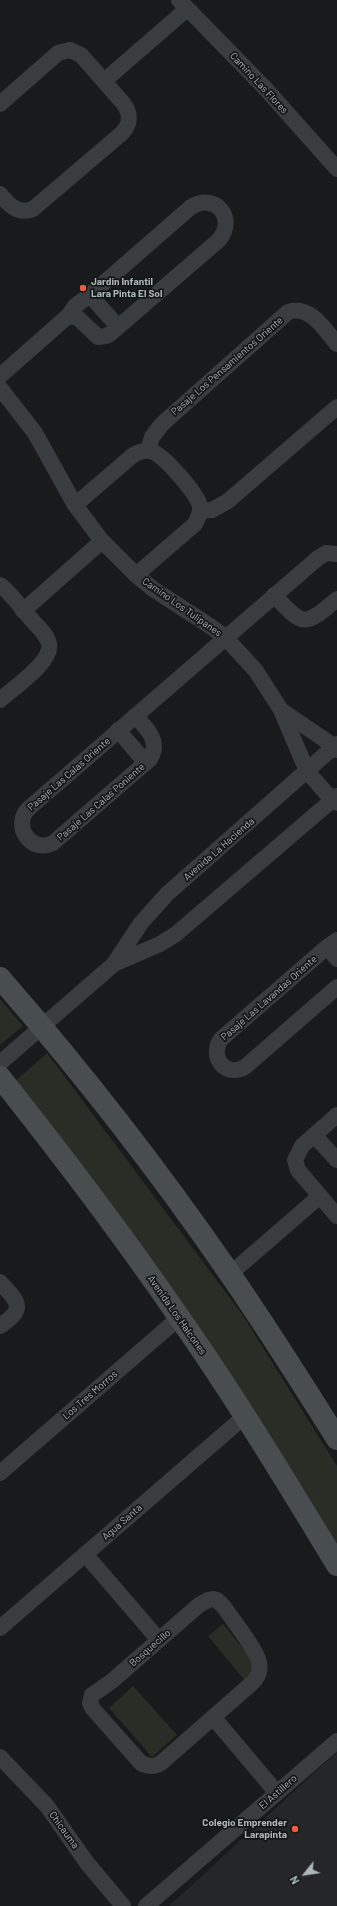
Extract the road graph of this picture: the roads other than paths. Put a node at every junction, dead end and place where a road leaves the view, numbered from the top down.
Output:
1 (183, 4) edge
2 (104, 81) junction
3 (0, 104) edge
4 (337, 169) edge
5 (0, 194) edge
6 (90, 295) junction
7 (73, 317) junction
8 (118, 327) junction
9 (336, 341) edge
10 (0, 376) edge
11 (0, 388) edge
12 (337, 407) edge
13 (148, 451) junction
14 (75, 505) junction
15 (200, 512) junction
16 (102, 542) junction
17 (337, 554) edge
18 (136, 575) junction
19 (0, 585) edge
20 (274, 595) junction
21 (337, 599) edge
22 (23, 611) junction
23 (225, 638) junction
24 (0, 700) edge
25 (135, 716) junction
26 (296, 729) junction
27 (118, 730) junction
28 (336, 747) edge
29 (146, 763) junction
30 (307, 771) junction
31 (335, 800) edge
32 (28, 839) joint
33 (334, 949) edge
34 (114, 964) junction
35 (0, 978) edge
36 (337, 986) edge
37 (42, 1026) junction
38 (0, 1063) edge
39 (0, 1077) edge
40 (337, 1115) edge
41 (314, 1135) junction
42 (337, 1160) edge
43 (320, 1196) junction
44 (337, 1216) edge
45 (230, 1274) junction
46 (0, 1282) edge
47 (180, 1317) junction
48 (0, 1326) edge
49 (245, 1416) junction
50 (337, 1439) edge
51 (3, 1466) edge
52 (85, 1554) junction
53 (337, 1565) edge
54 (0, 1628) edge
55 (159, 1640) junction
56 (213, 1718) junction
57 (337, 1741) edge
58 (0, 1758) edge
59 (277, 1793) junction
60 (123, 1906) edge
61 (146, 1906) edge

1 - 2 street
1 - 4 street, Camino Las Flores
2 - 3 street
2 - 5 street
6 - 7 street
6 - 8 street
6 - 8 street
7 - 8 street
7 - 10 street
9 - 13 street, Pasaje Los Pensamientos Oriente
11 - 14 street, Camino Los Tulipanes
12 - 15 street
13 - 14 street
13 - 15 street
14 - 16 street, Camino Los Tulipanes
15 - 18 street
16 - 18 street, Camino Los Tulipanes
16 - 22 street
17 - 20 street, Pasaje Las Calas Oriente
18 - 23 street, Camino Los Tulipanes
19 - 22 street
20 - 21 street
20 - 23 street, Pasaje Las Calas Oriente
22 - 24 street
23 - 25 street, Pasaje Las Calas Oriente
23 - 26 street, Camino Los Tulipanes
25 - 27 street, Pasaje Las Calas Oriente
25 - 29 street, Pasaje Las Calas Poniente
26 - 28 street
26 - 30 street, Camino Los Tulipanes
27 - 29 street
27 - 32 street, Pasaje Las Calas Oriente
28 - 30 street, Avenida La Hacienda
29 - 32 street, Pasaje Las Calas Poniente
30 - 31 street, Camino Los Tulipanes
30 - 34 street, Avenida La Hacienda
31 - 34 street, Avenida La Hacienda
33 - 36 street, Pasaje Las Lavandas Oriente
34 - 37 street, Avenida La Hacienda
35 - 37 street
37 - 38 street, Avenida La Hacienda
37 - 45 street
39 - 47 street, Avenida Los Halcones
40 - 41 street
41 - 42 street
41 - 43 street
43 - 44 street
43 - 45 street
45 - 50 street
46 - 48 street
47 - 49 street, Avenida Los Halcones
47 - 51 street, Los Tres Morros
49 - 52 street, Agua Santa
49 - 53 street, Avenida Los Halcones
52 - 54 street, Agua Santa
52 - 55 street
55 - 56 street, Bosquecillo
55 - 56 street, Bosquecillo
56 - 59 street
57 - 59 street, El Astillero
58 - 60 street, Chicauma
59 - 61 street, El Astillero

